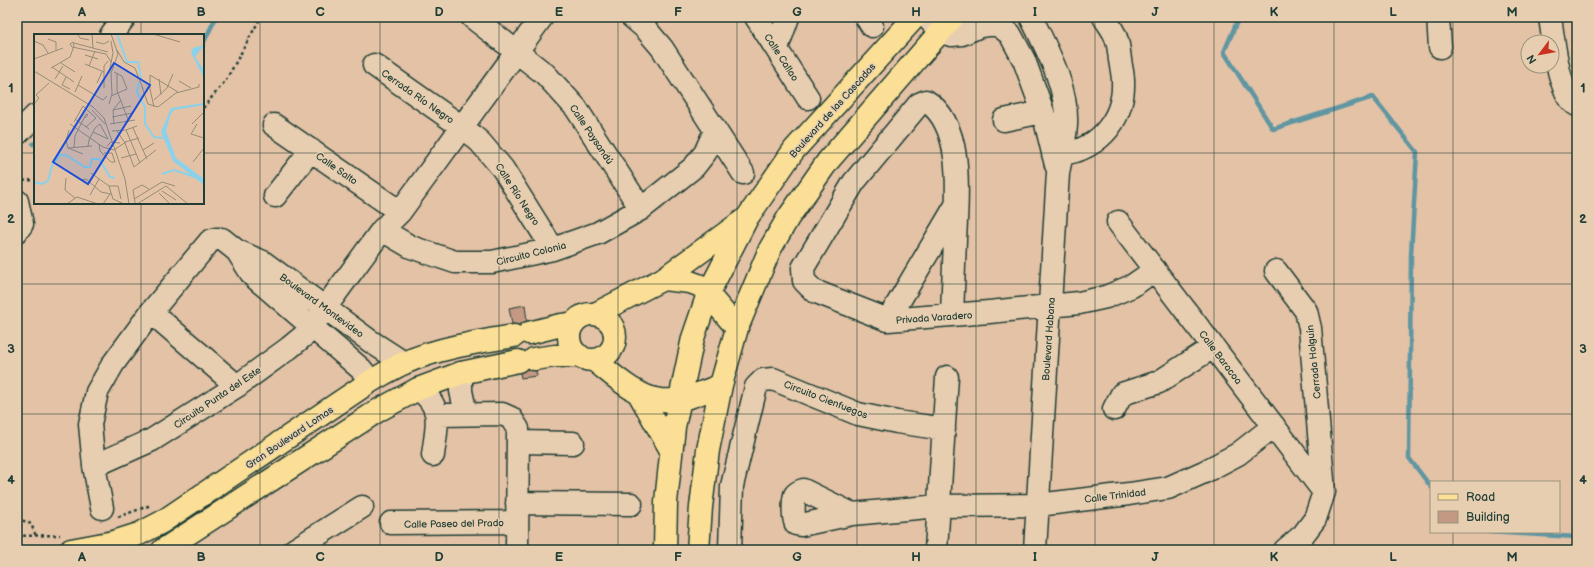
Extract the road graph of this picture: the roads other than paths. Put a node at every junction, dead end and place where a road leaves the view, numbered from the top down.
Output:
1 (125, 17) edge
2 (472, 17) edge
3 (542, 17) edge
4 (632, 17) edge
5 (756, 17) edge
6 (788, 17) edge
7 (915, 17) edge
8 (1031, 17) edge
9 (1104, 17) edge
10 (1124, 17) edge
11 (1438, 17) edge
12 (1550, 17) edge
13 (1000, 21) edge
14 (940, 22) edge
15 (112, 34) edge
16 (1117, 39) junction
17 (1440, 47) dead end
18 (777, 48) junction
19 (518, 51) junction
20 (374, 65) dead end
21 (808, 98) dead end
22 (1577, 105) edge
23 (1043, 112) junction
24 (1004, 120) dead end
25 (274, 125) dead end
26 (462, 126) junction
27 (715, 131) junction
28 (311, 150) junction
29 (1058, 161) junction
30 (742, 173) dead end
31 (275, 196) dead end
32 (17, 201) edge
33 (956, 204) junction
34 (641, 209) junction
35 (400, 212) junction
36 (747, 218) junction
37 (1118, 222) dead end
38 (382, 230) junction
39 (17, 231) edge
40 (553, 249) junction
41 (237, 251) junction
42 (1155, 270) junction
43 (1276, 271) dead end
44 (663, 279) junction
45 (708, 294) junction
46 (1050, 306) junction
47 (325, 308) junction
48 (151, 312) junction
49 (595, 314) junction
50 (952, 315) junction
51 (888, 320) junction
52 (574, 323) junction
53 (312, 327) junction
54 (737, 328) junction
55 (472, 343) junction
56 (1213, 347) junction
57 (587, 358) junction
58 (404, 363) junction
59 (469, 371) junction
60 (947, 377) dead end
61 (371, 381) junction
62 (720, 385) junction
63 (237, 386) junction
64 (418, 389) junction
65 (638, 392) junction
66 (679, 399) junction
67 (1114, 409) dead end
68 (324, 413) junction
69 (466, 414) junction
70 (438, 415) junction
71 (1274, 426) junction
72 (944, 429) junction
73 (339, 435) junction
74 (1320, 438) junction
75 (518, 442) junction
76 (573, 443) dead end
77 (671, 450) junction
78 (1294, 452) junction
79 (433, 455) dead end
80 (94, 466) junction
81 (1324, 492) junction
82 (631, 504) dead end
83 (1038, 505) junction
84 (938, 506) junction
85 (362, 507) dead end
86 (517, 513) junction
87 (107, 514) road end
88 (852, 514) dead end
89 (391, 523) dead end
90 (68, 543) edge
91 (162, 550) edge
92 (294, 550) edge
93 (517, 550) edge
94 (665, 550) edge
95 (698, 550) edge
96 (730, 550) edge
97 (936, 550) edge
98 (1035, 550) edge
99 (1285, 550) edge

1 - 15 street
2 - 19 street, Calle Paysandú
3 - 19 street
4 - 27 street
5 - 18 street, Calle Callao
6 - 18 street
7 - 36 main road, Boulevard de las Cascadas
8 - 29 street, Boulevard Habana
9 - 16 street
10 - 16 street
11 - 17 street
12 - 22 street
13 - 14 street, Boulevard Habana
13 - 23 street, Boulevard Habana
14 - 54 main road
16 - 29 street
18 - 21 street, Calle Callao
19 - 26 street
19 - 34 street, Calle Paysandú
20 - 26 street, Cerrada Río Negro
23 - 24 street
23 - 29 street, Boulevard Habana
25 - 28 street, Calle Salto
26 - 35 street
26 - 40 street, Calle Río Negro
27 - 30 street
27 - 34 street, Circuito Colonia
28 - 31 street
28 - 35 street, Calle Salto
29 - 46 street, Boulevard Habana
32 - 39 street
33 - 50 street
33 - 51 street
33 - 51 street, Privada Varadero
34 - 40 street, Circuito Colonia
35 - 38 street
36 - 44 main road
36 - 45 main road, Boulevard de las Cascadas
37 - 42 street, Calle Baracoa
38 - 40 street, Circuito Colonia
38 - 47 street
41 - 47 street, Boulevard Montevideo
41 - 48 street, Boulevard Montevideo
41 - 53 street, Boulevard Montevideo
42 - 46 street, Privada Varadero
42 - 56 street, Calle Baracoa
43 - 74 street, Cerrada Holguín
44 - 45 main road
44 - 49 main road
45 - 54 main road
45 - 66 main road, Boulevard de las Cascadas
46 - 50 street, Privada Varadero
46 - 83 street, Boulevard Habana
47 - 53 street, Circuito Punta del Este
47 - 58 street, Boulevard Montevideo
48 - 63 street
48 - 80 street
49 - 52 main road
49 - 57 main road
50 - 51 street, Privada Varadero
52 - 55 main road, Gran Boulevard Lomas
52 - 57 main road
53 - 61 street, Boulevard Montevideo
53 - 63 street, Circuito Punta del Este
54 - 62 main road
55 - 58 main road, Gran Boulevard Lomas
55 - 59 main road
56 - 67 street
56 - 71 street, Calle Baracoa
57 - 59 main road
57 - 65 main road
58 - 61 main road, Gran Boulevard Lomas
59 - 64 main road
59 - 69 street
60 - 72 street
61 - 68 main road, Gran Boulevard Lomas
62 - 66 main road
62 - 95 main road
63 - 80 street, Circuito Punta del Este
64 - 70 street
64 - 73 main road
65 - 66 main road
65 - 77 main road
66 - 77 main road, Boulevard de las Cascadas
68 - 73 main road
68 - 90 main road, Gran Boulevard Lomas
69 - 70 street
69 - 75 street
70 - 79 street
71 - 78 street, Calle Baracoa
71 - 83 street, Calle Trinidad
72 - 84 street
72 - 96 street, Circuito Cienfuegos
73 - 91 main road
74 - 78 street
74 - 81 street, Cerrada Holguín
75 - 76 street
75 - 86 street
77 - 94 main road, Boulevard de las Cascadas
78 - 81 street, Calle Baracoa
80 - 87 street
81 - 99 street
82 - 86 street, Calle Paseo del Prado
83 - 84 street, Calle Trinidad
83 - 98 street, Boulevard Habana
84 - 88 street, Calle Trinidad
84 - 97 street
85 - 92 street
86 - 89 street, Calle Paseo del Prado
86 - 93 street

